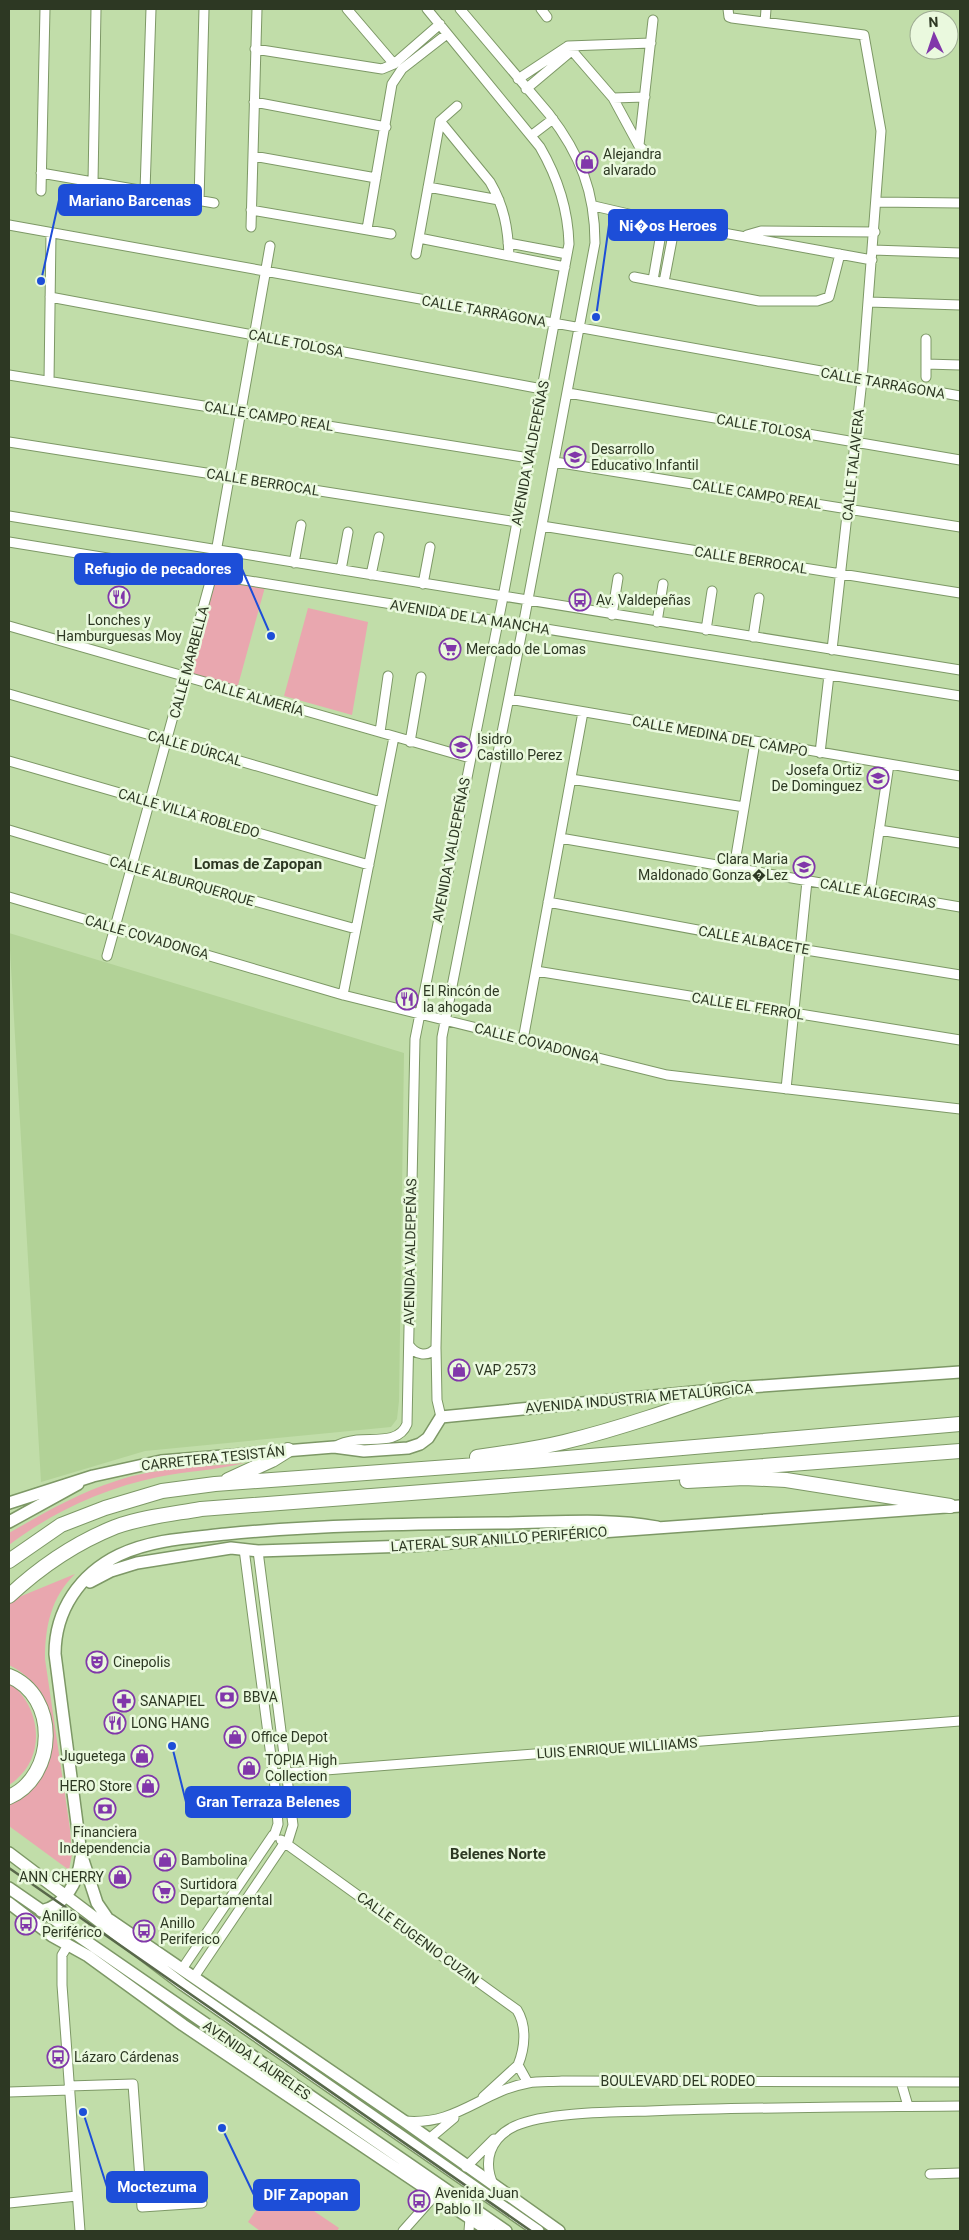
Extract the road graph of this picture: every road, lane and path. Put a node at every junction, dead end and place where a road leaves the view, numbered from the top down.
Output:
1 (45, 9) edge
2 (96, 9) edge
3 (151, 9) edge
4 (204, 9) edge
5 (256, 9) edge
6 (347, 9) edge
7 (427, 9) edge
8 (460, 9) edge
9 (541, 9) edge
10 (728, 9) edge
11 (766, 9) edge
12 (548, 17) dead end
13 (653, 20) dead end
14 (765, 22) junction
15 (440, 24) junction
16 (447, 34) junction
17 (651, 44) junction
18 (573, 47) junction
19 (256, 48) junction
20 (394, 64) junction
21 (518, 79) junction
22 (526, 88) junction
23 (645, 97) junction
24 (613, 98) junction
25 (254, 102) junction
26 (457, 106) dead end
27 (553, 119) junction
28 (440, 121) junction
29 (386, 127) junction
30 (532, 135) junction
31 (639, 146) junction
32 (650, 155) dead end
33 (253, 156) junction
34 (41, 173) junction
35 (376, 178) junction
36 (93, 182) junction
37 (428, 187) junction
38 (41, 191) dead end
39 (144, 191) junction
40 (500, 200) junction
41 (199, 201) junction
42 (877, 202) junction
43 (960, 203) edge
44 (214, 204) dead end
45 (594, 206) junction
46 (251, 210) junction
47 (663, 222) junction
48 (675, 224) junction
49 (9, 225) edge
50 (251, 227) dead end
51 (367, 230) junction
52 (875, 232) junction
53 (51, 233) junction
54 (391, 234) dead end
55 (744, 236) junction
56 (419, 238) junction
57 (508, 243) junction
58 (270, 246) dead end
59 (873, 250) junction
60 (960, 253) edge
61 (416, 254) dead end
62 (567, 254) junction
63 (840, 254) junction
64 (509, 256) junction
65 (872, 260) junction
66 (565, 267) junction
67 (266, 272) junction
68 (634, 277) dead end
69 (653, 280) junction
70 (664, 282) junction
71 (50, 298) junction
72 (869, 302) junction
73 (960, 304) edge
74 (554, 324) junction
75 (580, 329) junction
76 (255, 336) junction
77 (926, 339) dead end
78 (926, 364) junction
79 (960, 365) edge
80 (9, 375) edge
81 (926, 378) dead end
82 (862, 380) junction
83 (49, 381) junction
84 (542, 389) junction
85 (568, 394) junction
86 (960, 396) edge
87 (242, 412) junction
88 (9, 442) edge
89 (855, 442) junction
90 (529, 458) junction
91 (960, 460) edge
92 (555, 462) junction
93 (231, 476) junction
94 (848, 509) junction
95 (9, 516) edge
96 (517, 522) junction
97 (301, 525) dead end
98 (542, 526) junction
99 (960, 527) edge
100 (348, 532) dead end
101 (379, 537) dead end
102 (9, 542) edge
103 (430, 547) dead end
104 (218, 550) junction
105 (294, 563) junction
106 (341, 570) junction
107 (840, 574) junction
108 (212, 575) junction
109 (371, 575) junction
110 (618, 578) dead end
111 (423, 584) junction
112 (663, 584) dead end
113 (712, 591) dead end
114 (960, 593) edge
115 (503, 597) junction
116 (759, 598) dead end
117 (528, 601) junction
118 (612, 615) junction
119 (498, 622) junction
120 (657, 622) junction
121 (9, 626) edge
122 (524, 626) junction
123 (706, 630) junction
124 (753, 637) junction
125 (832, 650) junction
126 (960, 670) edge
127 (829, 675) junction
128 (388, 676) dead end
129 (421, 676) dead end
130 (185, 678) junction
131 (9, 694) edge
132 (960, 696) edge
133 (509, 699) junction
134 (583, 712) junction
135 (380, 732) junction
136 (394, 737) junction
137 (167, 740) junction
138 (410, 742) junction
139 (755, 742) junction
140 (820, 753) junction
141 (470, 758) junction
142 (9, 761) edge
143 (889, 764) junction
144 (960, 776) edge
145 (571, 779) junction
146 (150, 802) junction
147 (381, 802) junction
148 (744, 807) junction
149 (9, 830) edge
150 (879, 830) junction
151 (560, 838) junction
152 (960, 844) edge
153 (368, 865) junction
154 (132, 867) junction
155 (734, 868) junction
156 (807, 881) junction
157 (870, 892) junction
158 (9, 897) edge
159 (548, 902) junction
160 (960, 907) edge
161 (114, 928) junction
162 (356, 929) junction
163 (800, 949) junction
164 (107, 956) dead end
165 (536, 971) junction
166 (960, 975) edge
167 (343, 995) junction
168 (418, 1014) junction
169 (794, 1014) junction
170 (444, 1020) junction
171 (523, 1040) junction
172 (960, 1040) edge
173 (786, 1089) junction
174 (960, 1109) edge
175 (409, 1345) junction
176 (436, 1348) junction
177 (960, 1372) edge
178 (734, 1388) junction
179 (442, 1417) junction
180 (960, 1424) edge
181 (334, 1447) junction
182 (288, 1450) junction
183 (960, 1451) edge
184 (419, 1470) junction
185 (93, 1476) junction
186 (215, 1484) junction
187 (492, 1487) junction
188 (9, 1503) edge
189 (955, 1506) edge
190 (9, 1522) edge
191 (657, 1527) junction
192 (244, 1550) junction
193 (258, 1552) junction
194 (9, 1561) edge
195 (9, 1596) edge
196 (61, 1618) junction
197 (271, 1652) junction
198 (257, 1654) junction
199 (9, 1676) edge
200 (960, 1721) edge
201 (287, 1773) junction
202 (274, 1774) junction
203 (9, 1797) edge
204 (272, 1835) junction
205 (285, 1842) junction
206 (9, 1853) edge
207 (81, 1854) junction
208 (9, 1888) edge
209 (66, 1896) junction
210 (9, 1903) edge
211 (41, 1911) junction
212 (108, 1919) junction
213 (68, 1944) junction
214 (182, 1969) junction
215 (194, 1978) junction
216 (518, 2064) junction
217 (901, 2082) junction
218 (960, 2082) edge
219 (528, 2083) junction
220 (70, 2088) junction
221 (9, 2092) edge
222 (478, 2101) junction
223 (908, 2106) junction
224 (960, 2106) edge
225 (462, 2111) junction
226 (404, 2121) junction
227 (501, 2136) junction
228 (429, 2139) junction
229 (422, 2151) junction
230 (463, 2164) junction
231 (413, 2168) junction
232 (454, 2173) junction
233 (960, 2173) edge
234 (930, 2174) dead end
235 (494, 2186) junction
236 (439, 2191) junction
237 (77, 2196) junction
238 (9, 2203) edge
239 (202, 2203) dead end
240 (470, 2218) junction
241 (80, 2231) edge
242 (403, 2231) edge
243 (469, 2231) edge
244 (489, 2231) edge
245 (506, 2231) edge
246 (538, 2231) edge
247 (559, 2231) edge

1 - 34 street
2 - 36 street
3 - 39 street
4 - 41 street
5 - 19 street
6 - 20 street
7 - 15 street, AVENIDA VALDEPEÑAS
8 - 21 street, AVENIDA VALDEPEÑAS
9 - 12 street
10 - 14 street
11 - 14 street
13 - 17 street
14 - 42 street, CALLE TALAVERA
15 - 16 street, AVENIDA VALDEPEÑAS
15 - 20 street
16 - 29 street
16 - 30 street, AVENIDA VALDEPEÑAS
17 - 18 street
17 - 23 street
18 - 21 street
18 - 22 street
18 - 24 street
19 - 20 street
19 - 25 street
21 - 22 street, AVENIDA VALDEPEÑAS
22 - 27 street, AVENIDA VALDEPEÑAS
23 - 24 street
23 - 31 street
24 - 31 street
25 - 29 street
25 - 33 street
26 - 28 street
27 - 30 street
27 - 45 street, AVENIDA VALDEPEÑAS
28 - 37 street
28 - 40 street
29 - 35 street
30 - 62 street, AVENIDA VALDEPEÑAS
31 - 32 street
33 - 35 street
33 - 46 street
34 - 36 street
34 - 38 street
35 - 51 street
36 - 39 street
37 - 40 street
37 - 56 street
39 - 41 street
40 - 57 street
41 - 44 street
42 - 43 street
42 - 52 street, CALLE TALAVERA
45 - 47 street
45 - 75 street, AVENIDA VALDEPEÑAS
46 - 50 street
46 - 51 street
47 - 48 street
47 - 69 street
48 - 55 street
48 - 70 street
49 - 53 street, CALLE TARRAGONA
51 - 54 street
52 - 55 street
52 - 59 street, CALLE TALAVERA
53 - 67 street, CALLE TARRAGONA
53 - 71 street
55 - 63 street
56 - 61 street
56 - 64 street
57 - 62 street
57 - 64 street
58 - 67 street, CALLE MARBELLA
59 - 60 street
59 - 65 street, CALLE TALAVERA
62 - 66 street, AVENIDA VALDEPEÑAS
63 - 65 street
63 - 70 street
64 - 66 street
65 - 72 street, CALLE TALAVERA
66 - 74 street, AVENIDA VALDEPEÑAS
67 - 74 street, CALLE TARRAGONA
67 - 76 street, CALLE MARBELLA
68 - 69 street
69 - 70 street
71 - 76 street, CALLE TOLOSA
71 - 83 street
72 - 73 street
72 - 82 street, CALLE TALAVERA
74 - 75 street, CALLE TARRAGONA
74 - 84 street, AVENIDA VALDEPEÑAS
75 - 82 street, CALLE TARRAGONA
75 - 85 street, AVENIDA VALDEPEÑAS
76 - 84 street, CALLE TOLOSA
76 - 87 street, CALLE MARBELLA
77 - 78 street
78 - 79 street
78 - 81 street
80 - 83 street, CALLE CAMPO REAL
82 - 86 street, CALLE TARRAGONA
82 - 89 street, CALLE TALAVERA
83 - 87 street, CALLE CAMPO REAL
84 - 90 street, AVENIDA VALDEPEÑAS
85 - 89 street, CALLE TOLOSA
85 - 92 street, AVENIDA VALDEPEÑAS
87 - 90 street, CALLE CAMPO REAL
87 - 93 street, CALLE MARBELLA
88 - 93 street, CALLE BERROCAL
89 - 91 street, CALLE TOLOSA
89 - 94 street, CALLE TALAVERA
90 - 96 street, AVENIDA VALDEPEÑAS
92 - 94 street, CALLE CAMPO REAL
92 - 98 street, AVENIDA VALDEPEÑAS
93 - 96 street, CALLE BERROCAL
93 - 104 street, CALLE MARBELLA
94 - 99 street, CALLE CAMPO REAL
94 - 107 street, CALLE TALAVERA
95 - 104 street, AVENIDA DE LA MANCHA
96 - 115 street, AVENIDA VALDEPEÑAS
97 - 105 street
98 - 107 street, CALLE BERROCAL
98 - 117 street, AVENIDA VALDEPEÑAS
100 - 106 street
101 - 109 street
102 - 108 street, AVENIDA DE LA MANCHA
103 - 111 street
104 - 105 street, AVENIDA DE LA MANCHA
104 - 108 street, CALLE MARBELLA
105 - 106 street, AVENIDA DE LA MANCHA
106 - 109 street, AVENIDA DE LA MANCHA
107 - 114 street, CALLE BERROCAL
107 - 125 street, CALLE TALAVERA
108 - 119 street, AVENIDA DE LA MANCHA
108 - 130 street, CALLE MARBELLA
109 - 111 street, AVENIDA DE LA MANCHA
110 - 118 street
111 - 115 street, AVENIDA DE LA MANCHA
112 - 120 street
113 - 123 street
115 - 117 street, AVENIDA DE LA MANCHA
115 - 119 street, AVENIDA VALDEPEÑAS
116 - 124 street
117 - 118 street, AVENIDA DE LA MANCHA
117 - 122 street, AVENIDA VALDEPEÑAS
118 - 120 street, AVENIDA DE LA MANCHA
119 - 122 street, AVENIDA DE LA MANCHA
119 - 141 street, AVENIDA VALDEPEÑAS
120 - 123 street, AVENIDA DE LA MANCHA
121 - 130 street, CALLE ALMERÍA
122 - 127 street, AVENIDA DE LA MANCHA
122 - 133 street, AVENIDA VALDEPEÑAS
123 - 124 street, AVENIDA DE LA MANCHA
124 - 125 street, AVENIDA DE LA MANCHA
125 - 126 street, AVENIDA DE LA MANCHA
127 - 132 street, AVENIDA DE LA MANCHA
127 - 140 street
128 - 135 street
129 - 138 street
130 - 135 street, CALLE ALMERÍA
130 - 137 street, CALLE MARBELLA
131 - 137 street, CALLE DÚRCAL
133 - 134 street, CALLE MEDINA DEL CAMPO
133 - 170 street, AVENIDA VALDEPEÑAS
134 - 139 street, CALLE MEDINA DEL CAMPO
134 - 145 street
135 - 136 street, CALLE ALMERÍA
136 - 138 street, CALLE ALMERÍA
136 - 147 street
137 - 146 street, CALLE MARBELLA
137 - 147 street, CALLE DÚRCAL
138 - 141 street, CALLE ALMERÍA
139 - 140 street, CALLE MEDINA DEL CAMPO
139 - 148 street
140 - 143 street, CALLE MEDINA DEL CAMPO
141 - 168 street, AVENIDA VALDEPEÑAS
142 - 146 street, CALLE VILLA ROBLEDO
143 - 144 street, CALLE MEDINA DEL CAMPO
143 - 150 street
145 - 148 street
145 - 151 street
146 - 153 street, CALLE VILLA ROBLEDO
146 - 154 street, CALLE MARBELLA
147 - 153 street
148 - 155 street
149 - 154 street, CALLE ALBURQUERQUE
150 - 152 street
150 - 157 street
151 - 155 street, CALLE ALGECIRAS
151 - 159 street
153 - 162 street
154 - 161 street, CALLE MARBELLA
154 - 162 street, CALLE ALBURQUERQUE
155 - 156 street, CALLE ALGECIRAS
156 - 157 street, CALLE ALGECIRAS
156 - 163 street
157 - 160 street, CALLE ALGECIRAS
158 - 161 street, CALLE COVADONGA
159 - 163 street, CALLE ALBACETE
159 - 165 street
161 - 164 street, CALLE MARBELLA
161 - 167 street, CALLE COVADONGA
162 - 167 street
163 - 166 street, CALLE ALBACETE
163 - 169 street
165 - 169 street, CALLE EL FERROL
165 - 171 street
167 - 168 street, CALLE COVADONGA
168 - 170 street, CALLE COVADONGA
168 - 175 street, AVENIDA VALDEPEÑAS
169 - 172 street, CALLE EL FERROL
169 - 173 street
170 - 171 street, CALLE COVADONGA
170 - 176 street, AVENIDA VALDEPEÑAS
171 - 173 street, CALLE COVADONGA
173 - 174 street, CALLE COVADONGA
175 - 176 street
175 - 181 street, AVENIDA VALDEPEÑAS
176 - 179 street, AVENIDA VALDEPEÑAS
177 - 178 main road, AVENIDA INDUSTRIA METALÚRGICA
178 - 179 main road, AVENIDA INDUSTRIA METALÚRGICA
178 - 184 highway
179 - 181 main road
180 - 184 highway
181 - 182 main road, CARRETERA TESISTÁN
182 - 185 main road, CARRETERA TESISTÁN
182 - 186 highway
183 - 187 highway
184 - 186 highway
185 - 188 main road, CARRETERA TESISTÁN
185 - 190 main road
186 - 194 highway
187 - 189 highway
187 - 195 highway
189 - 191 main road, LATERAL SUR ANILLO PERIFÉRICO
191 - 193 main road, LATERAL SUR ANILLO PERIFÉRICO
191 - 196 main road
192 - 193 main road, LATERAL SUR ANILLO PERIFÉRICO
192 - 196 main road, LATERAL SUR ANILLO PERIFÉRICO
192 - 198 street
193 - 197 street
196 - 207 main road
197 - 198 street
197 - 201 street
198 - 202 street
199 - 203 highway
200 - 201 street, LUIS ENRIQUE WILLIIAMS
201 - 202 street, LUIS ENRIQUE WILLIIAMS
201 - 205 street
202 - 204 street
204 - 205 street, CALLE EUGENIO CUZIN
204 - 214 street
205 - 215 street
205 - 216 street, CALLE EUGENIO CUZIN
206 - 209 main road, AVENIDA LAURELES
207 - 209 main road
207 - 212 main road
208 - 211 main road, AVENIDA LAURELES
209 - 211 main road
209 - 212 main road, AVENIDA LAURELES
209 - 229 main road, AVENIDA LAURELES
210 - 213 main road, AVENIDA LAURELES
211 - 231 main road, AVENIDA LAURELES
212 - 214 main road, AVENIDA LAURELES
213 - 220 street
213 - 236 main road, AVENIDA LAURELES
214 - 215 main road, AVENIDA LAURELES
215 - 226 main road, AVENIDA LAURELES
216 - 219 street
216 - 222 street
217 - 218 street, BOULEVARD DEL RODEO
217 - 219 street, BOULEVARD DEL RODEO
217 - 223 street
219 - 222 street, BOULEVARD DEL RODEO
220 - 221 street
220 - 237 street
220 - 239 street
222 - 225 street, BOULEVARD DEL RODEO
223 - 224 street, BOULEVARD DEL RODEO
223 - 227 street, BOULEVARD DEL RODEO
225 - 226 street, BOULEVARD DEL RODEO
225 - 228 street
226 - 228 main road, AVENIDA LAURELES
227 - 230 street, BOULEVARD DEL RODEO
227 - 235 street
228 - 229 main road
228 - 230 main road, AVENIDA LAURELES
229 - 231 main road
229 - 232 main road, AVENIDA LAURELES
230 - 232 main road
230 - 235 main road, AVENIDA LAURELES
231 - 236 main road, AVENIDA LAURELES
232 - 236 main road
232 - 246 main road, AVENIDA LAURELES
233 - 234 street
235 - 247 main road, AVENIDA LAURELES
236 - 240 main road, AVENIDA LAURELES
236 - 242 street
236 - 245 main road, AVENIDA LAURELES
237 - 238 street
237 - 241 street
240 - 243 street
240 - 244 main road, AVENIDA LAURELES

